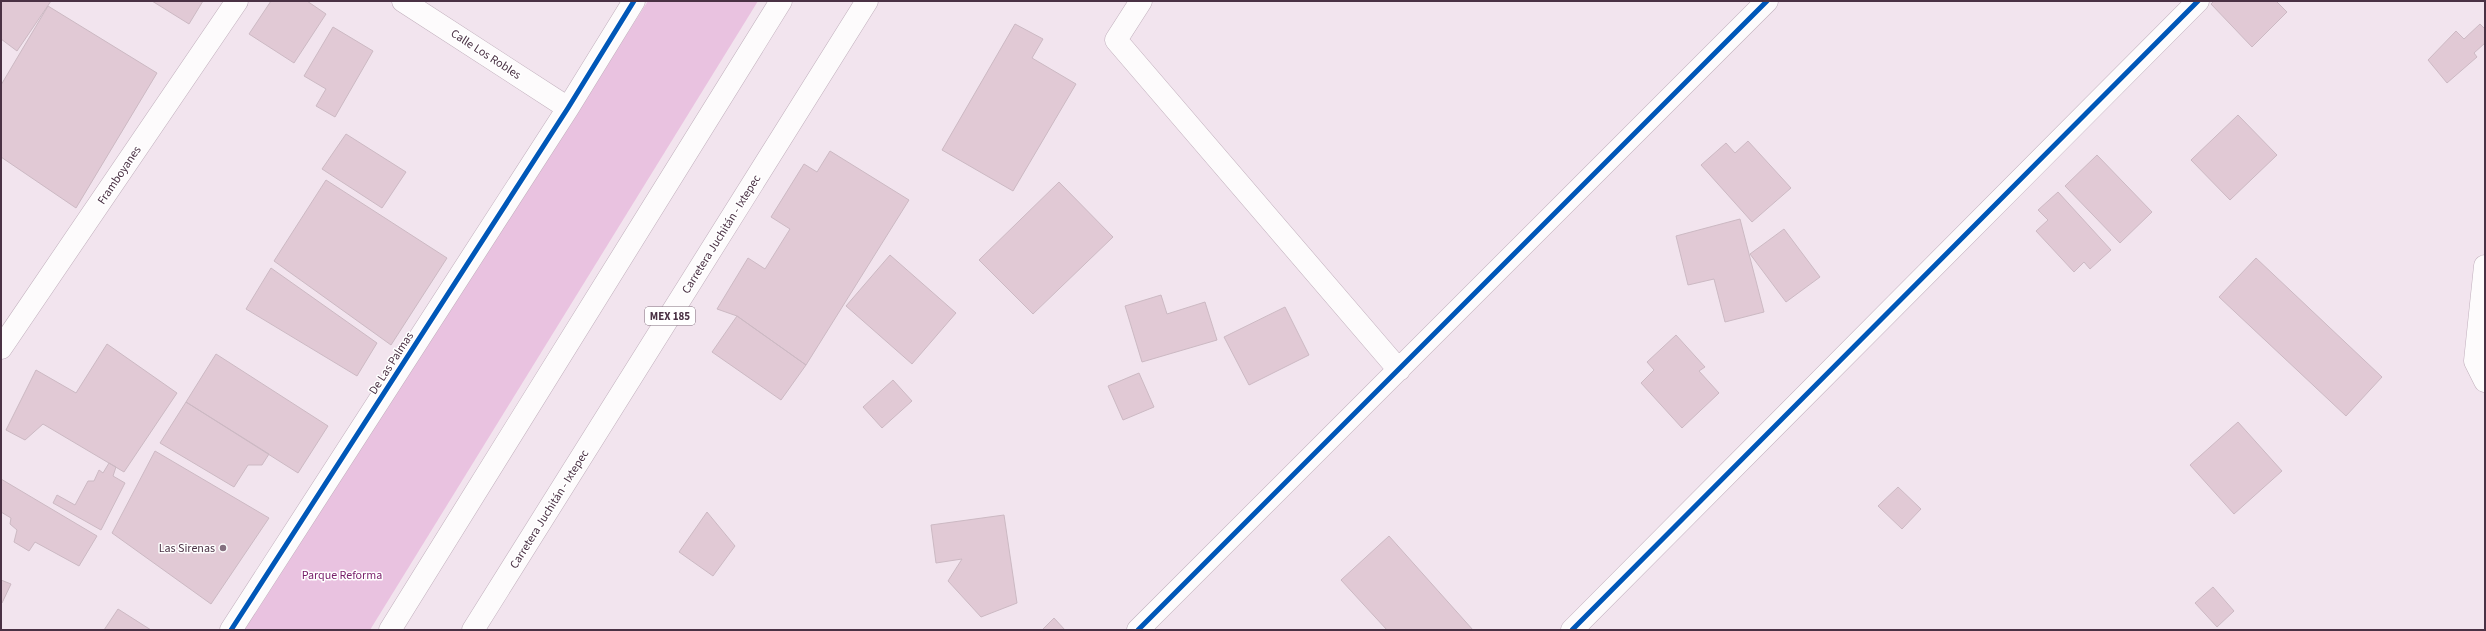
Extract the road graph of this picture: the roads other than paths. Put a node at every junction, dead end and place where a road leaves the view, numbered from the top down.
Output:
1 (237, 1) edge
2 (403, 1) edge
3 (634, 1) edge
4 (782, 1) edge
5 (867, 1) edge
6 (1141, 1) edge
7 (1767, 1) edge
8 (2198, 1) edge
9 (568, 108) junction
10 (2485, 266) edge
11 (1, 348) edge
12 (1400, 370) junction
13 (2485, 381) edge
14 (231, 630) edge
15 (390, 630) edge
16 (473, 630) edge
17 (1138, 630) edge
18 (1572, 630) edge

1 - 11 street, Framboyanes
2 - 9 street, Calle Los Robles
3 - 9 street, De Las Palmas
4 - 15 street
5 - 16 street, Carretera Juchitán - Ixtepec / MEX 185
6 - 12 street
7 - 12 street
8 - 18 street
9 - 14 street, De Las Palmas
10 - 13 street
12 - 17 street

